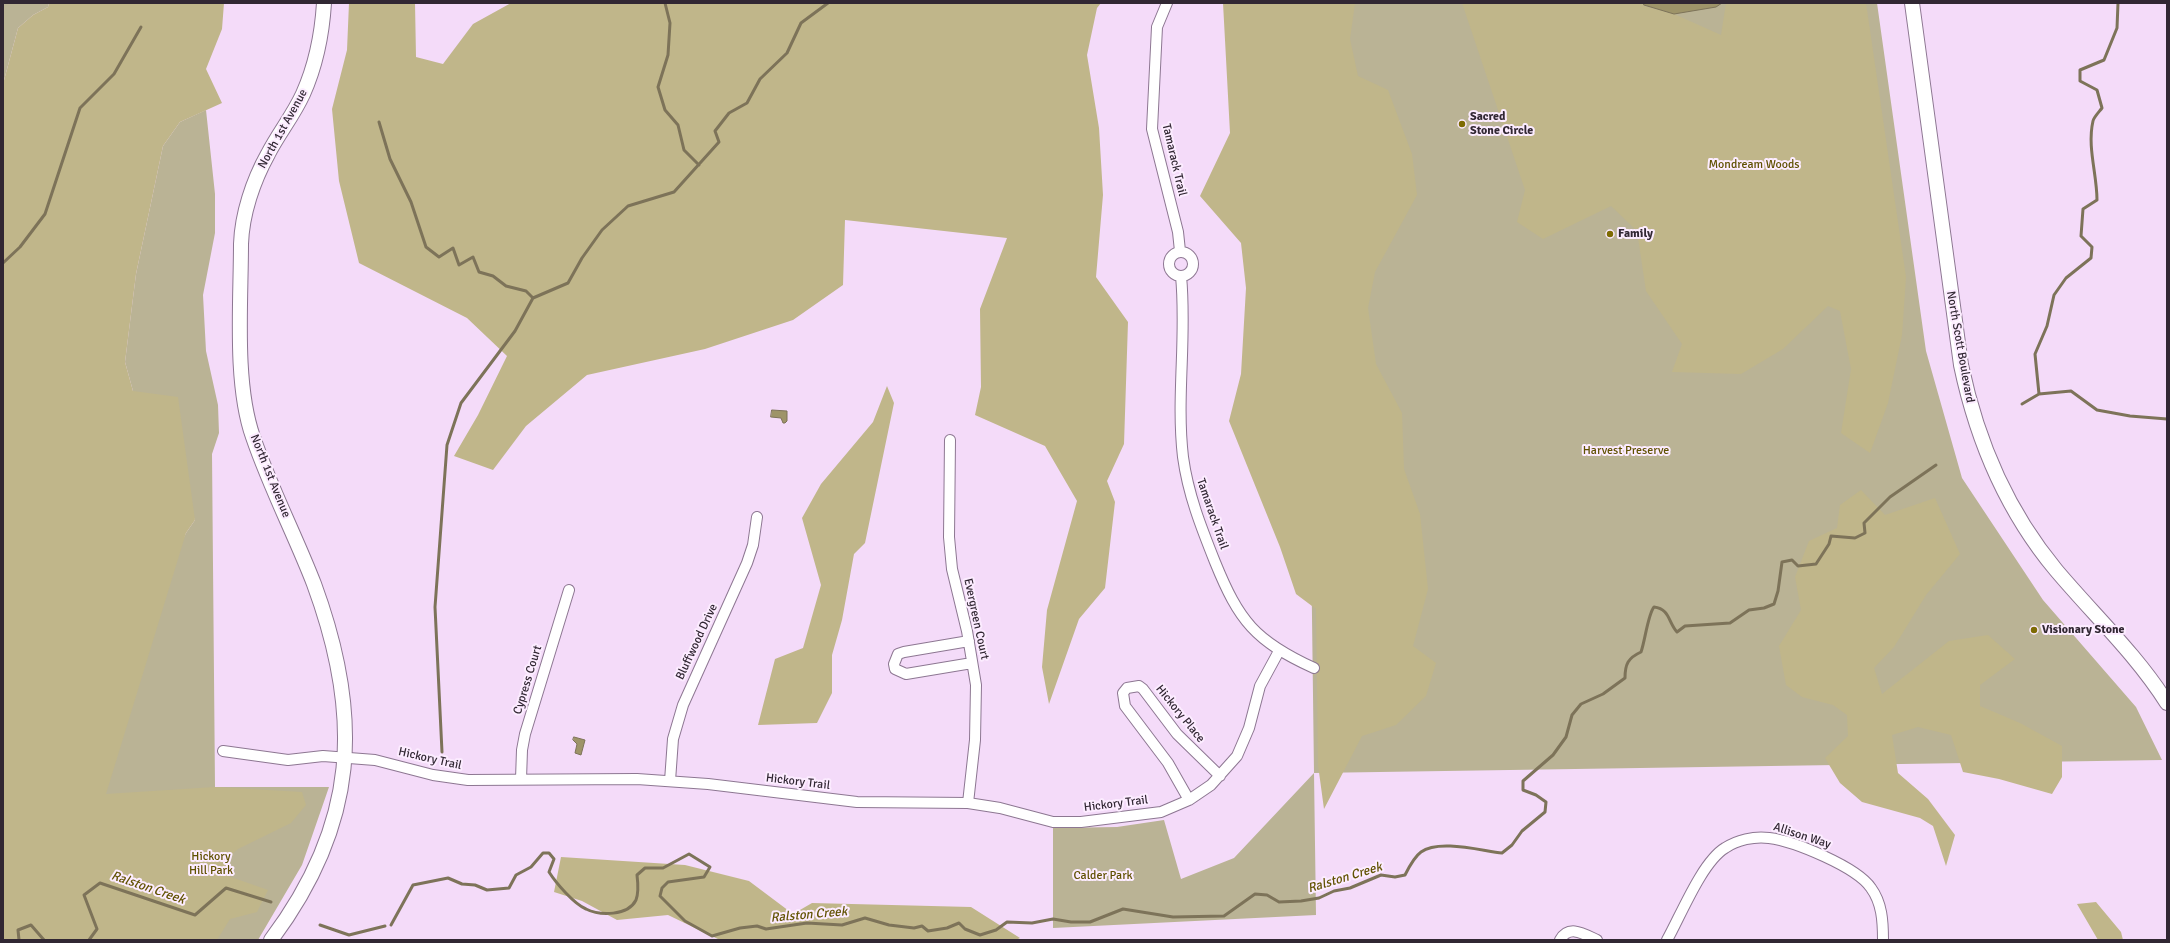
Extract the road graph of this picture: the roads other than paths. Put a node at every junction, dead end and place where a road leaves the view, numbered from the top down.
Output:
1 (324, 3) edge
2 (1168, 3) edge
3 (1912, 3) edge
4 (1180, 251) junction
5 (1181, 276) junction
6 (950, 440) dead end
7 (757, 517) dead end
8 (569, 590) dead end
9 (969, 641) junction
10 (1279, 651) junction
11 (972, 663) junction
12 (1314, 668) dead end
13 (2167, 703) edge
14 (223, 751) dead end
15 (345, 758) junction
16 (1220, 776) junction
17 (521, 779) junction
18 (670, 781) junction
19 (1189, 800) junction
20 (968, 803) junction
21 (271, 940) edge
22 (1560, 940) edge
23 (1597, 940) edge
24 (1667, 940) edge
25 (1884, 940) edge

1 - 15 main road, North 1st Avenue
2 - 4 street, Tamarack Trail
3 - 13 main road, North Scott Boulevard
4 - 5 street
4 - 5 street
5 - 10 street, Tamarack Trail
6 - 9 street, Evergreen Court
7 - 18 street, Bluffwood Drive
8 - 17 street, Cypress Court
9 - 11 street, Evergreen Court
9 - 11 street
10 - 12 street, Tamarack Trail
10 - 16 street, Hickory Trail
11 - 20 street, Evergreen Court
14 - 15 street, Hickory Trail
15 - 17 street, Hickory Trail
15 - 21 main road, North 1st Avenue
16 - 19 street, Hickory Trail
16 - 19 street, Hickory Place
17 - 18 street, Hickory Trail
18 - 20 street, Hickory Trail
19 - 20 street, Hickory Trail
22 - 23 street
24 - 25 street, Allison Way

